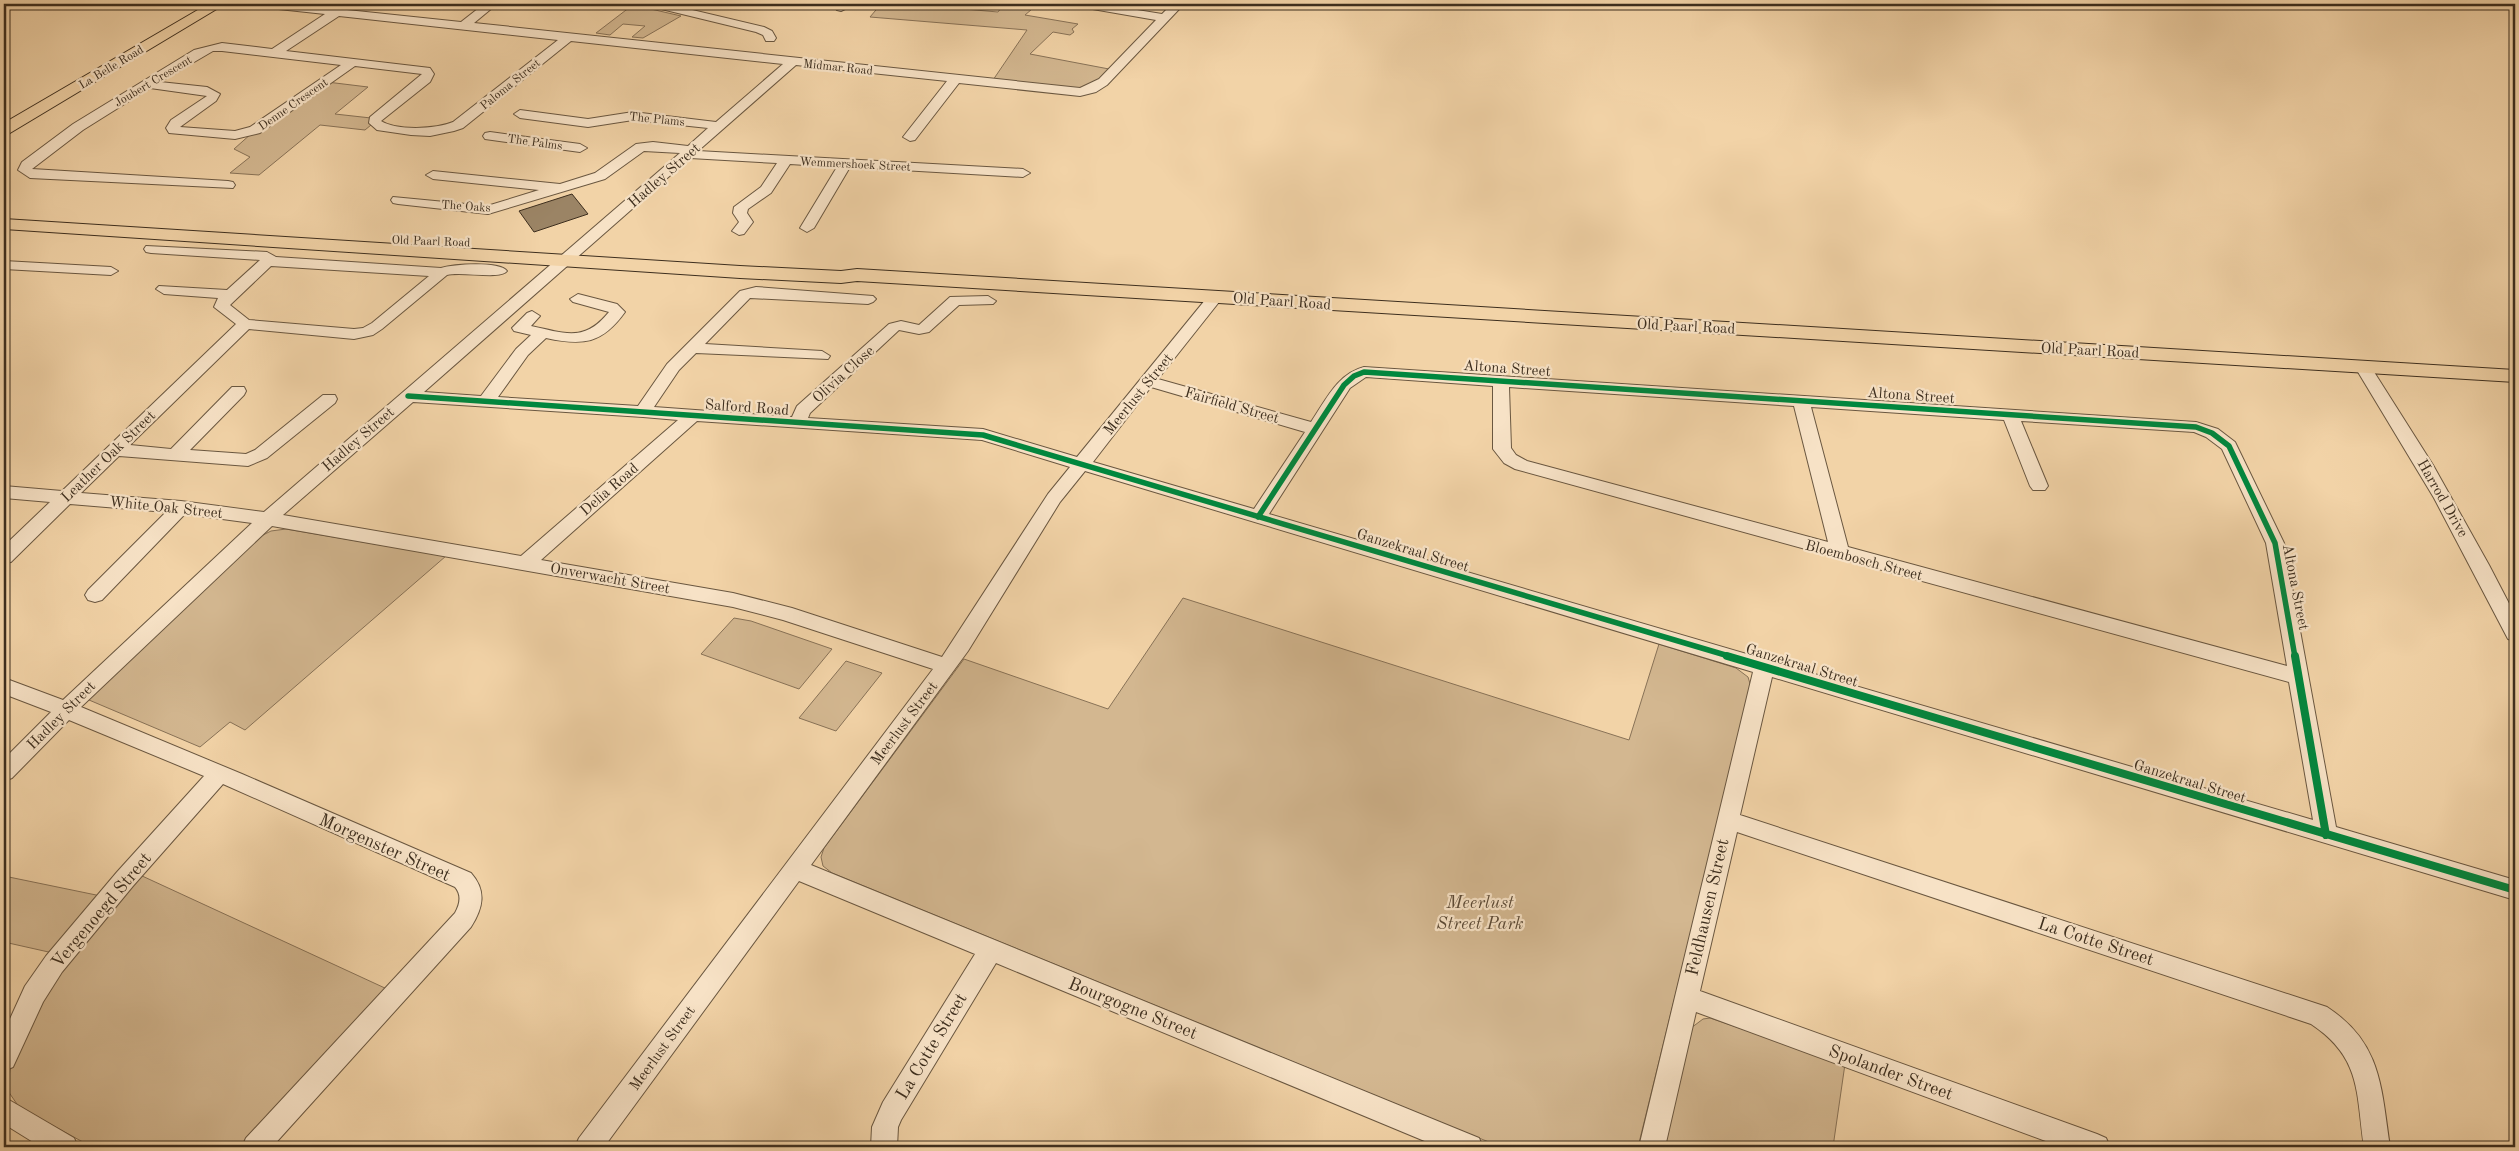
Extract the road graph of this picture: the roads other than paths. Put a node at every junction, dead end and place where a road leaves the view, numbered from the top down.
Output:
1 (199, 4) edge
2 (208, 4) edge
3 (218, 4) edge
4 (260, 4) edge
5 (490, 4) edge
6 (653, 4) edge
7 (1081, 4) edge
8 (1178, 4) edge
9 (337, 12) junction
10 (1164, 18) junction
11 (463, 26) junction
12 (150, 32) junction
13 (569, 37) junction
14 (770, 38) dead end
15 (275, 53) junction
16 (354, 62) junction
17 (792, 62) junction
18 (955, 79) junction
19 (147, 84) junction
20 (520, 114) dead end
21 (4, 118) edge
22 (566, 120) junction
23 (375, 123) joint
24 (720, 126) junction
25 (4, 130) edge
26 (490, 136) dead end
27 (910, 137) dead end
28 (540, 143) junction
29 (580, 148) dead end
30 (690, 152) junction
31 (786, 160) junction
32 (846, 163) junction
33 (1023, 173) dead end
34 (433, 175) dead end
35 (228, 185) dead end
36 (561, 188) junction
37 (398, 200) dead end
38 (4, 212) edge
39 (4, 224) edge
40 (807, 228) dead end
41 (739, 231) dead end
42 (151, 249) dead end
43 (571, 255) junction
44 (267, 261) junction
45 (4, 265) edge
46 (500, 271) dead end
47 (111, 272) dead end
48 (442, 272) junction
49 (164, 289) dead end
50 (230, 295) junction
51 (1215, 297) junction
52 (578, 299) dead end
53 (868, 299) dead end
54 (988, 301) dead end
55 (532, 316) dead end
56 (245, 324) junction
57 (543, 333) junction
58 (692, 348) junction
59 (822, 356) dead end
60 (2363, 367) junction
61 (2515, 376) edge
62 (1501, 380) junction
63 (501, 381) joint
64 (1148, 381) junction
65 (238, 391) dead end
66 (408, 396) junction
67 (329, 400) dead end
68 (1801, 400) junction
69 (486, 402) junction
70 (643, 412) junction
71 (2010, 414) junction
72 (694, 416) junction
73 (797, 423) junction
74 (1315, 429) junction
75 (114, 450) junction
76 (175, 455) junction
77 (1081, 464) junction
78 (2039, 486) dead end
79 (4, 492) edge
80 (66, 497) junction
81 (181, 507) junction
82 (1258, 517) junction
83 (268, 519) junction
84 (1840, 553) junction
85 (4, 557) edge
86 (524, 564) junction
87 (95, 595) dead end
88 (2515, 634) edge
89 (946, 666) junction
90 (1764, 667) junction
91 (2299, 677) junction
92 (4, 686) edge
93 (66, 709) junction
94 (4, 772) edge
95 (219, 774) junction
96 (1728, 820) junction
97 (2326, 835) junction
98 (795, 869) junction
99 (2515, 890) edge
100 (991, 949) junction
101 (1686, 997) junction
102 (4, 1059) edge
103 (4, 1110) edge
104 (65, 1147) edge
105 (255, 1147) edge
106 (588, 1147) edge
107 (884, 1147) edge
108 (1470, 1147) edge
109 (1652, 1147) edge
110 (2097, 1147) edge
111 (2377, 1147) edge

1 - 12 main road, La Belle Road
2 - 12 main road
3 - 25 main road, La Belle Road
4 - 9 street, Midmar Road
5 - 11 street
6 - 14 street
7 - 10 street
8 - 10 street, Midmar Road
9 - 11 street, Midmar Road
9 - 15 street
10 - 18 street, Midmar Road
11 - 13 street, Midmar Road
12 - 21 main road, La Belle Road
13 - 17 street, Midmar Road
13 - 23 street, Paloma Street
15 - 16 street, Joubert Crescent
15 - 19 street, Joubert Crescent
16 - 19 street, Denne Crescent
16 - 23 street, Joubert Crescent
17 - 18 street, Midmar Road
17 - 24 street, Hadley Street
18 - 27 street
19 - 35 street, Joubert Crescent
20 - 22 street, The Plams
22 - 24 street, The Plams
22 - 28 street
24 - 30 street, Hadley Street
26 - 28 street, The Palms
28 - 29 street, The Palms
30 - 31 street, Wemmershoek Street
30 - 36 street, The Oaks
30 - 43 street, Hadley Street
31 - 32 street, Wemmershoek Street
31 - 41 street
32 - 33 street, Wemmershoek Street
32 - 40 street
34 - 36 street, The Oaks
36 - 37 street, The Oaks
38 - 43 main road, Old Paarl Road
39 - 43 main road, Old Paarl Road
42 - 44 street
43 - 51 main road, Old Paarl Road
43 - 66 street, Hadley Street
44 - 48 street
44 - 50 street
45 - 47 street
46 - 48 street
48 - 56 street
49 - 50 street
50 - 56 street
51 - 60 main road, Old Paarl Road
51 - 64 street, Meerlust Street
52 - 57 street
53 - 58 street
54 - 73 street, Olivia Close
55 - 57 street
56 - 75 street, Leather Oak Street
57 - 63 street
58 - 59 street
58 - 70 street
60 - 61 main road, Old Paarl Road
60 - 88 street, Harrod Drive
62 - 68 street, Altona Street
62 - 74 street, Altona Street
62 - 84 street, Bloembosch Street
63 - 69 street
64 - 74 street, Fairfield Street
64 - 77 street, Meerlust Street
65 - 76 street
66 - 69 street, Salford Road
66 - 83 street, Hadley Street
67 - 76 street
68 - 71 street, Altona Street
68 - 84 street
69 - 70 street, Salford Road
70 - 72 street, Salford Road
71 - 78 street
71 - 91 street, Altona Street
72 - 73 street, Salford Road
72 - 86 street, Delia Road
73 - 77 street, Salford Road
74 - 82 street, Altona Street
75 - 76 street
75 - 80 street, Leather Oak Street
77 - 82 street, Ganzekraal Street
77 - 89 street, Meerlust Street
79 - 80 street, White Oak Street
80 - 81 street, White Oak Street
80 - 85 street, Leather Oak Street
81 - 83 street, White Oak Street
81 - 87 street
82 - 90 street, Ganzekraal Street
83 - 86 street, Onverwacht Street
83 - 93 street, Hadley Street
84 - 91 street, Bloembosch Street
86 - 89 street, Onverwacht Street
89 - 98 street, Meerlust Street
90 - 96 street, Feldhausen Street
90 - 97 street, Ganzekraal Street
91 - 97 street, Altona Street
92 - 93 street
93 - 94 street, Hadley Street
93 - 95 street, Morgenster Street
95 - 102 street, Vergenoegd Street
95 - 105 street, Morgenster Street
96 - 101 street, Feldhausen Street
96 - 111 street, La Cotte Street
97 - 99 street, Ganzekraal Street
98 - 100 street, Bourgogne Street
98 - 106 street, Meerlust Street
100 - 107 street, La Cotte Street
100 - 108 street, Bourgogne Street
101 - 109 street, Feldhausen Street
101 - 110 street, Spolander Street
103 - 104 street

